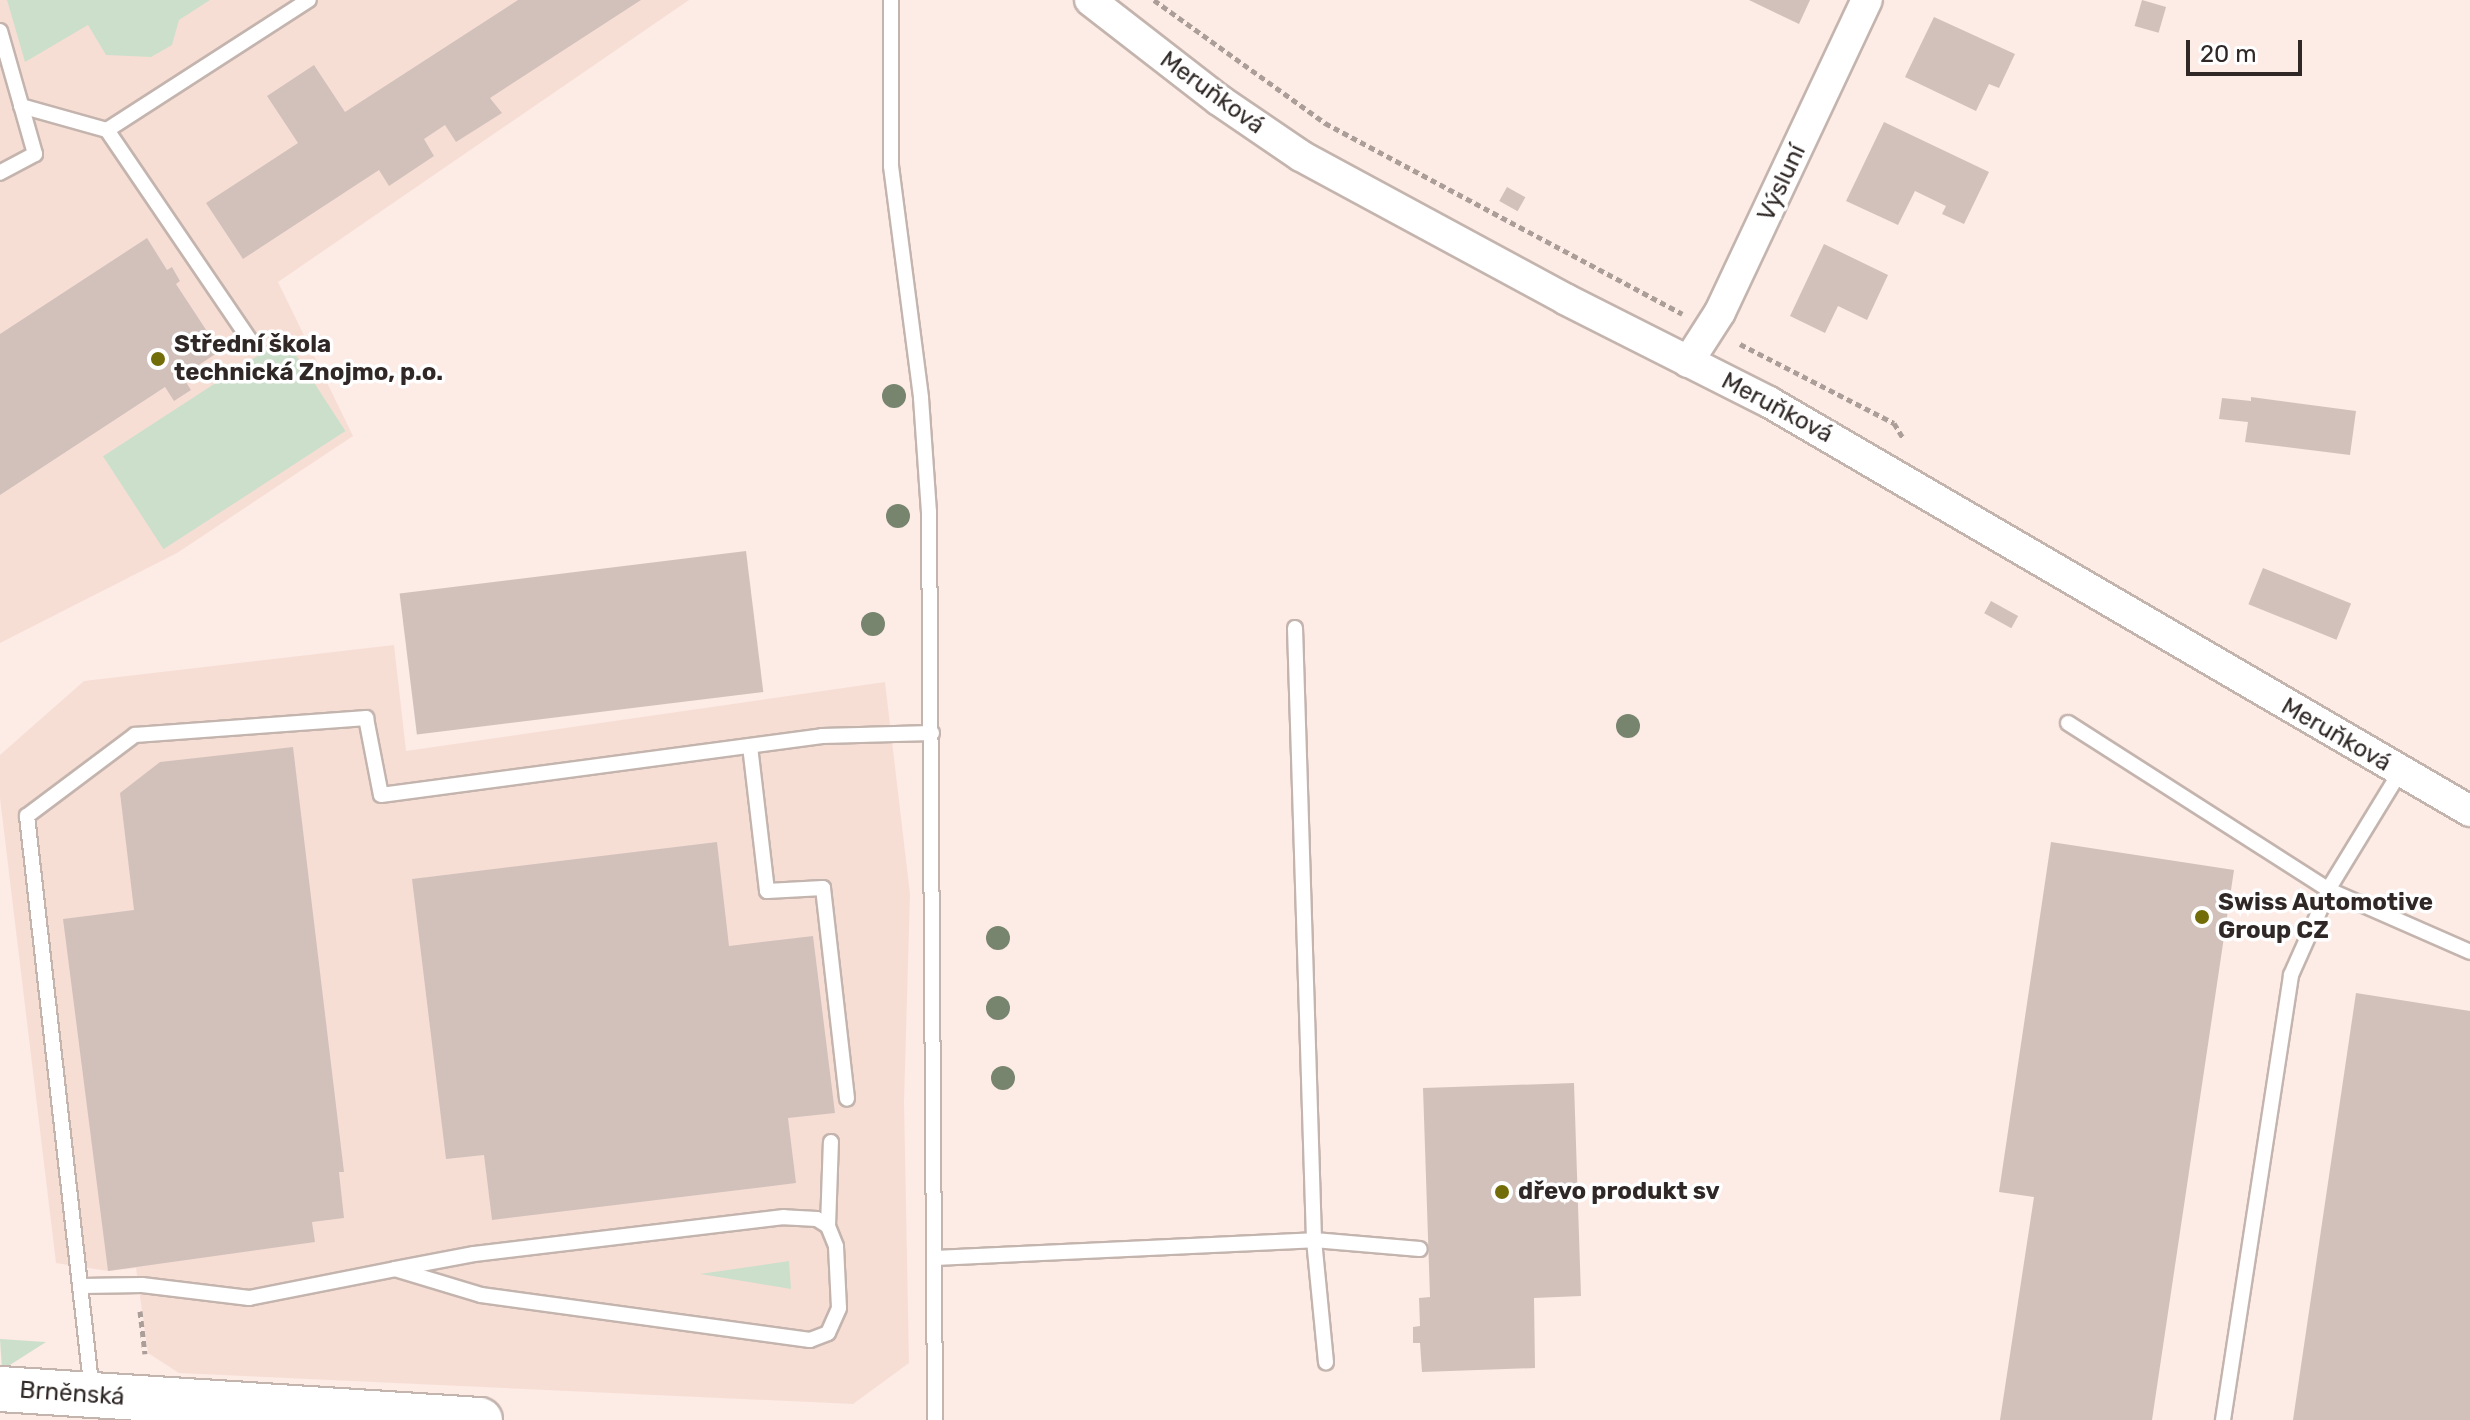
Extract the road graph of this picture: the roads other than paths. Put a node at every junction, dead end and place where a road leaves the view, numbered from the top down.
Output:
1 (309, 0) edge
2 (891, 0) edge
3 (1090, 0) edge
4 (1867, 0) edge
5 (0, 31) edge
6 (21, 106) junction
7 (107, 130) junction
8 (0, 173) edge
9 (249, 339) dead end
10 (1688, 362) junction
11 (1295, 628) dead end
12 (2068, 723) dead end
13 (932, 733) junction
14 (750, 746) junction
15 (2400, 772) junction
16 (2470, 811) edge
17 (2329, 890) junction
18 (2470, 952) edge
19 (847, 1099) dead end
20 (831, 1142) dead end
21 (828, 1226) junction
22 (1314, 1240) junction
23 (1420, 1249) dead end
24 (935, 1258) junction
25 (395, 1269) junction
26 (82, 1286) junction
27 (1326, 1362) dead end
28 (0, 1389) edge
29 (93, 1396) junction
30 (480, 1420) edge
31 (935, 1420) edge
32 (2223, 1420) edge

1 - 7 lane
2 - 13 lane
3 - 10 street, Meruňková
4 - 10 street, Výsluní
5 - 6 lane
6 - 7 lane
6 - 8 lane
7 - 9 lane
10 - 15 street, Meruňková
11 - 22 lane
12 - 17 lane
13 - 14 lane
13 - 24 lane
14 - 19 lane
14 - 26 lane
15 - 16 street, Meruňková
15 - 17 lane
17 - 18 lane
17 - 32 lane
20 - 21 lane
21 - 25 lane
21 - 25 lane
22 - 23 lane
22 - 24 lane
22 - 27 lane
24 - 31 lane
25 - 26 lane
26 - 29 lane
28 - 29 main road, Brněnská
29 - 30 main road, Brněnská

